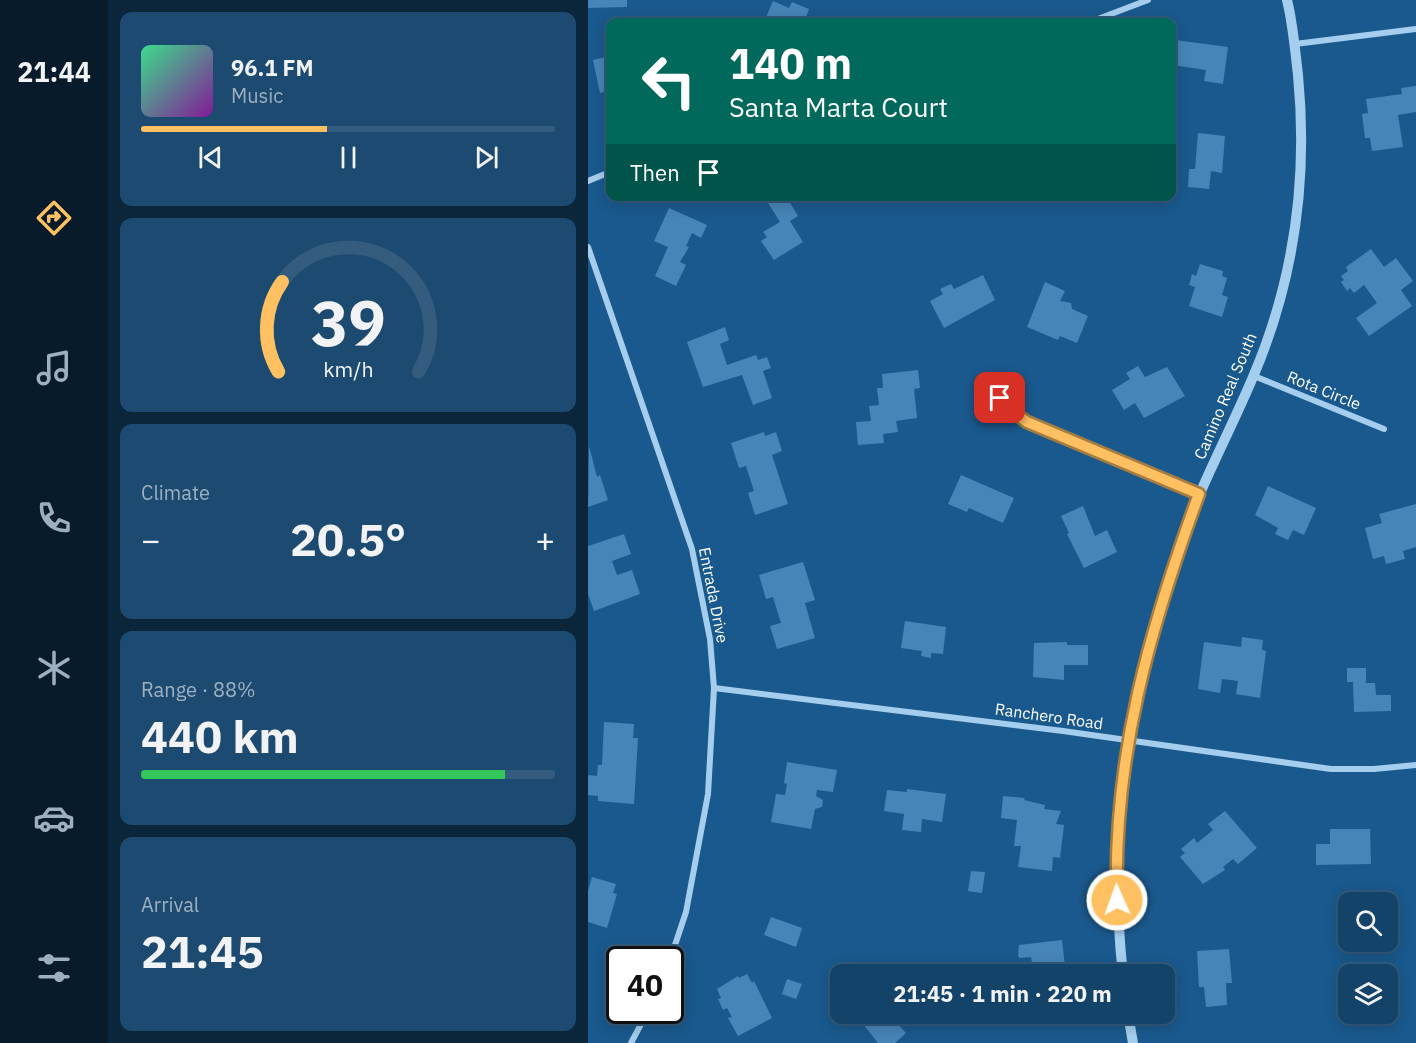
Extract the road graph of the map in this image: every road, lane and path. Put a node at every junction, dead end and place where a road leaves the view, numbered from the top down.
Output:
1 (1149, 0) edge
2 (1287, 0) edge
3 (1101, 18) edge
4 (1416, 29) edge
5 (1295, 44) junction
6 (606, 174) edge
7 (588, 181) edge
8 (588, 247) edge
9 (1254, 376) junction
10 (996, 392) dead end
11 (1384, 429) dead end
12 (1199, 494) junction
13 (714, 688) junction
14 (1126, 741) junction
15 (1416, 765) edge
16 (675, 946) edge
17 (1122, 964) edge
18 (643, 1024) edge
19 (1130, 1024) edge
20 (635, 1042) edge
21 (1133, 1043) edge

1 - 3 street
2 - 5 street, Camino Real South
4 - 5 street
5 - 9 street, Camino Real South
6 - 7 street
8 - 13 street, Entrada Drive
9 - 11 street, Rota Circle
9 - 12 street, Camino Real South
10 - 12 street
12 - 14 street, Camino Real South
13 - 14 street, Ranchero Road
13 - 16 street, Entrada Drive
14 - 15 street, Ranchero Road
14 - 17 street, Camino Real South
18 - 20 street
19 - 21 street

